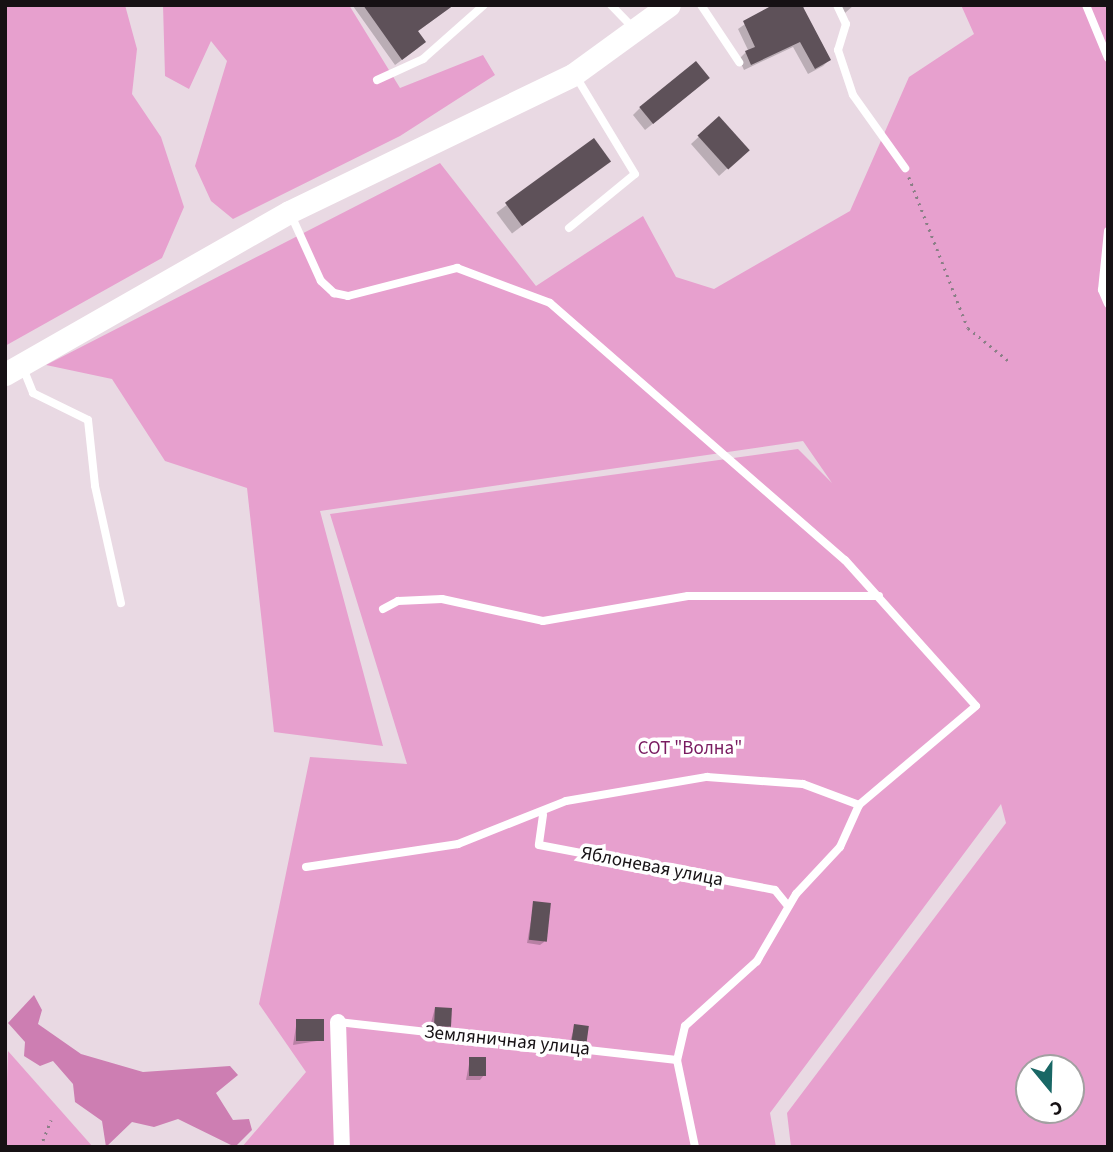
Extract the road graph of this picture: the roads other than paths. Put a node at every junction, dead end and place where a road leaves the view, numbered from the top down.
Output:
1 (484, 5) edge
2 (611, 5) edge
3 (669, 5) edge
4 (701, 5) edge
5 (837, 5) edge
6 (1086, 5) edge
7 (637, 33) junction
8 (1108, 58) edge
9 (738, 62) dead end
10 (574, 74) junction
11 (377, 80) dead end
12 (905, 168) road end
13 (289, 212) junction
14 (569, 228) dead end
15 (1108, 232) edge
16 (1108, 304) edge
17 (14, 370) edge
18 (880, 596) junction
19 (121, 603) dead end
20 (383, 609) dead end
21 (859, 805) junction
22 (543, 815) junction
23 (306, 867) dead end
24 (788, 906) junction
25 (338, 1023) joint
26 (677, 1060) junction
27 (342, 1147) edge
28 (695, 1147) edge

1 - 11 lane
2 - 7 lane
3 - 7 street
4 - 9 lane
5 - 12 lane
6 - 8 lane
7 - 10 street
10 - 13 street
10 - 14 lane
13 - 17 street
13 - 18 lane
15 - 16 lane
17 - 19 lane
18 - 20 lane
18 - 21 lane
21 - 22 lane
21 - 24 lane
22 - 23 lane
22 - 24 lane, Яблоневая улица
24 - 26 lane
25 - 26 lane, Земляничная улица
25 - 27 street
26 - 28 lane

